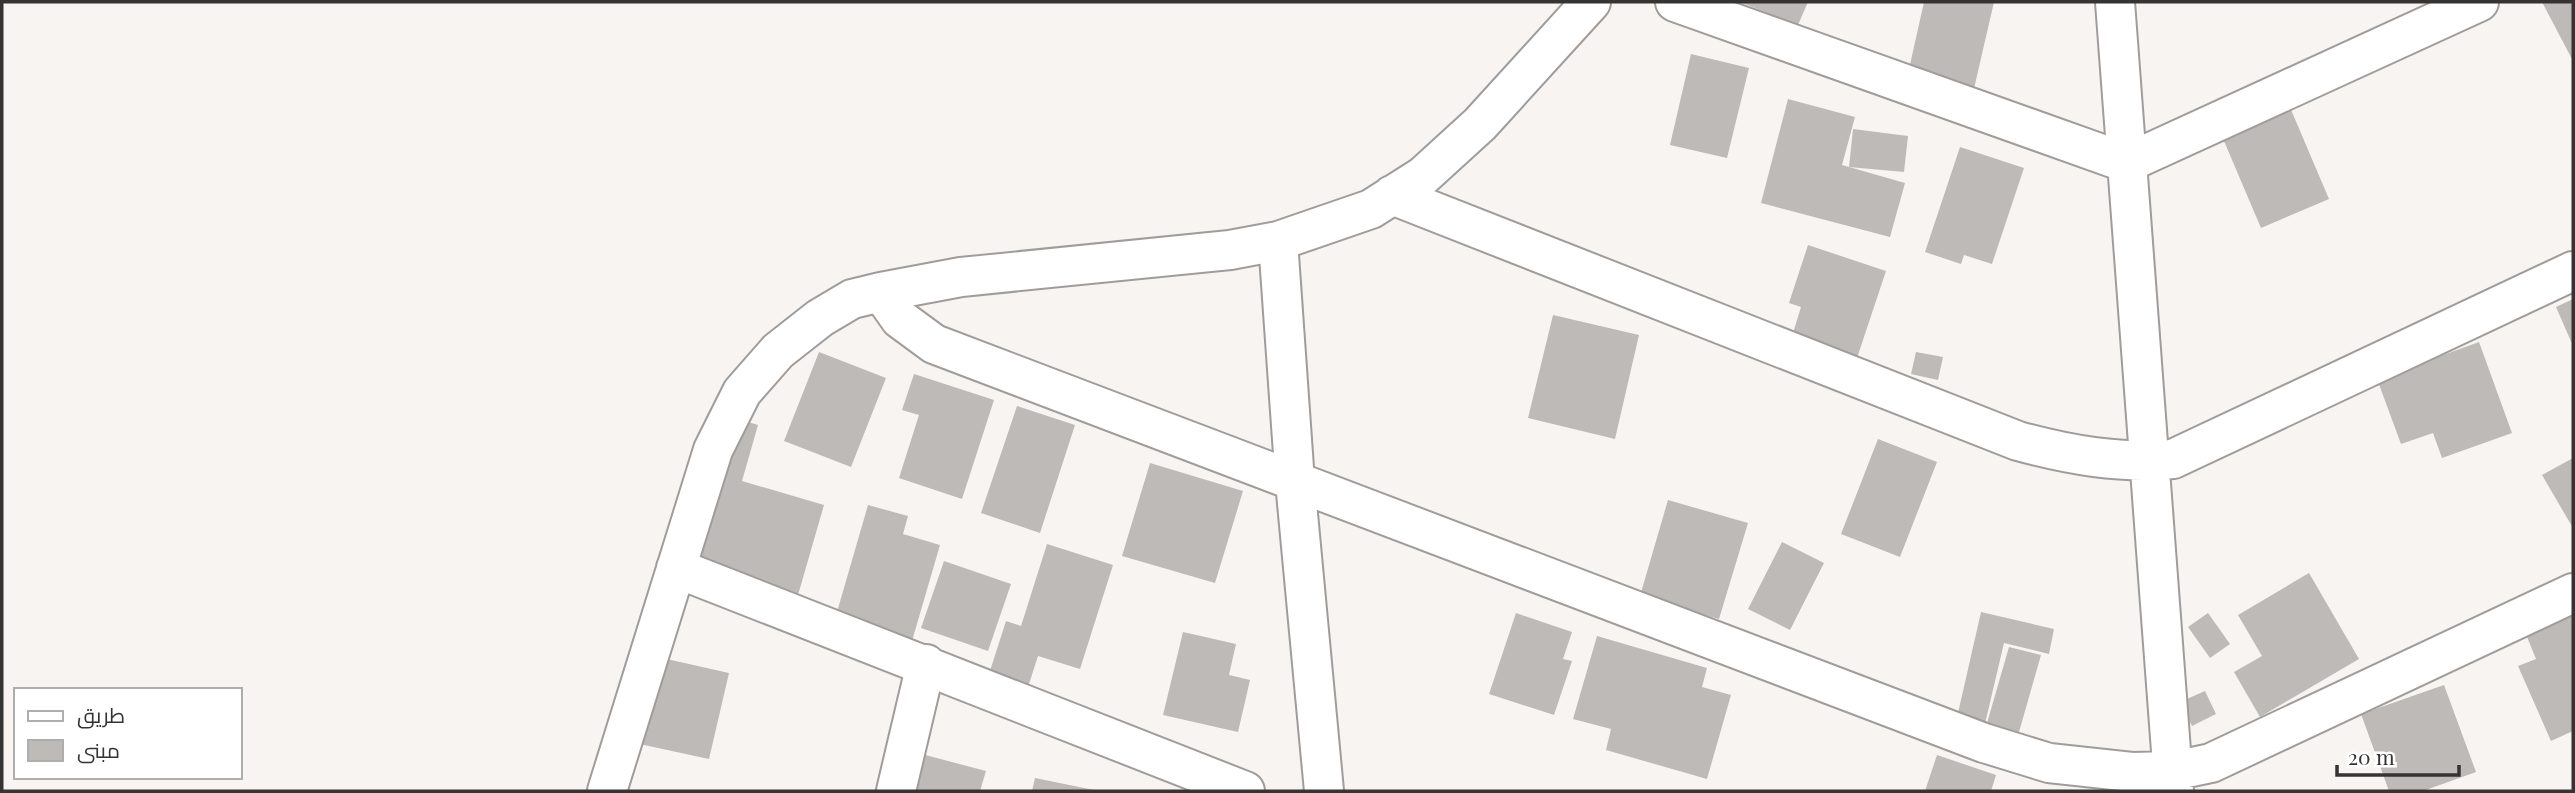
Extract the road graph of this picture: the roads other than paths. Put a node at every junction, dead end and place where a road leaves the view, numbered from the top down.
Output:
1 (1591, 2) edge
2 (1675, 2) edge
3 (2115, 2) edge
4 (2479, 2) edge
5 (2127, 163) junction
6 (1392, 195) junction
7 (1278, 241) junction
8 (2573, 271) edge
9 (881, 292) junction
10 (2150, 461) junction
11 (1295, 482) junction
12 (676, 568) junction
13 (2573, 593) edge
14 (926, 664) junction
15 (1171, 777) edge
16 (2174, 781) edge
17 (607, 791) edge
18 (896, 791) edge
19 (1245, 791) edge
20 (1324, 791) edge

1 - 6 street
2 - 5 street
3 - 5 street
4 - 5 street
5 - 10 street
6 - 7 street
6 - 10 street
7 - 9 street
7 - 11 street
8 - 10 street
9 - 11 street
9 - 12 street
10 - 16 street
11 - 16 street
11 - 20 street
12 - 14 street
12 - 17 street
13 - 16 street
14 - 15 street
14 - 18 street
15 - 19 street

